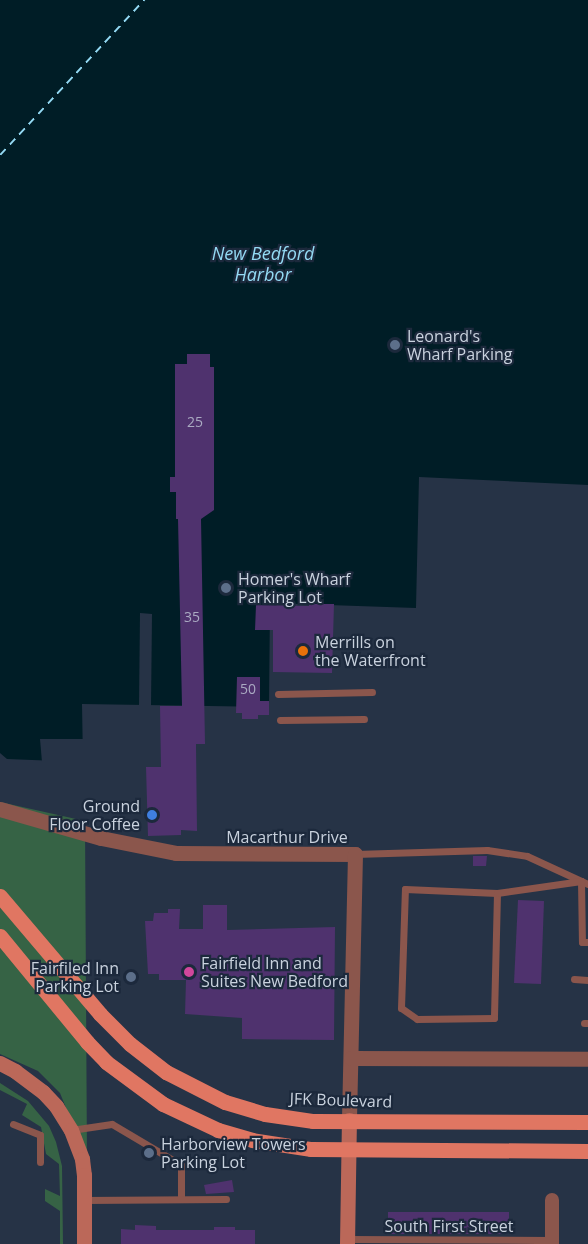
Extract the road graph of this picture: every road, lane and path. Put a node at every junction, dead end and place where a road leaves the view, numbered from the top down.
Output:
1 (372, 692) dead end
2 (278, 694) dead end
3 (364, 719) dead end
4 (280, 720) dead end
5 (0, 809) edge
6 (355, 854) junction
7 (585, 883) edge
8 (497, 893) junction
9 (0, 896) edge
10 (0, 936) edge
11 (588, 942) edge
12 (574, 979) dead end
13 (588, 980) edge
14 (351, 1058) junction
15 (588, 1059) edge
16 (0, 1063) edge
17 (349, 1120) junction
18 (588, 1122) edge
19 (13, 1124) dead end
20 (71, 1130) junction
21 (349, 1150) junction
22 (588, 1151) edge
23 (40, 1162) dead end
24 (181, 1199) junction
25 (226, 1199) dead end
26 (84, 1200) junction
27 (552, 1200) dead end
28 (347, 1241) edge
29 (552, 1242) edge
30 (84, 1244) edge

1 - 2 lane
3 - 4 lane
5 - 6 street, Macarthur Drive
6 - 7 lane
6 - 14 street, Macarthur Drive
7 - 8 lane
7 - 11 lane
8 - 8 lane
9 - 17 main road, JFK Boulevard
10 - 21 main road
12 - 13 lane
14 - 15 street
14 - 17 street, Macarthur Drive
16 - 20 main road
17 - 18 main road, JFK Boulevard
17 - 21 main road
19 - 23 lane
20 - 24 lane
20 - 26 main road
21 - 22 main road
21 - 28 main road
24 - 25 lane
24 - 26 lane
26 - 30 main road
27 - 29 street
28 - 29 lane, South First Street

